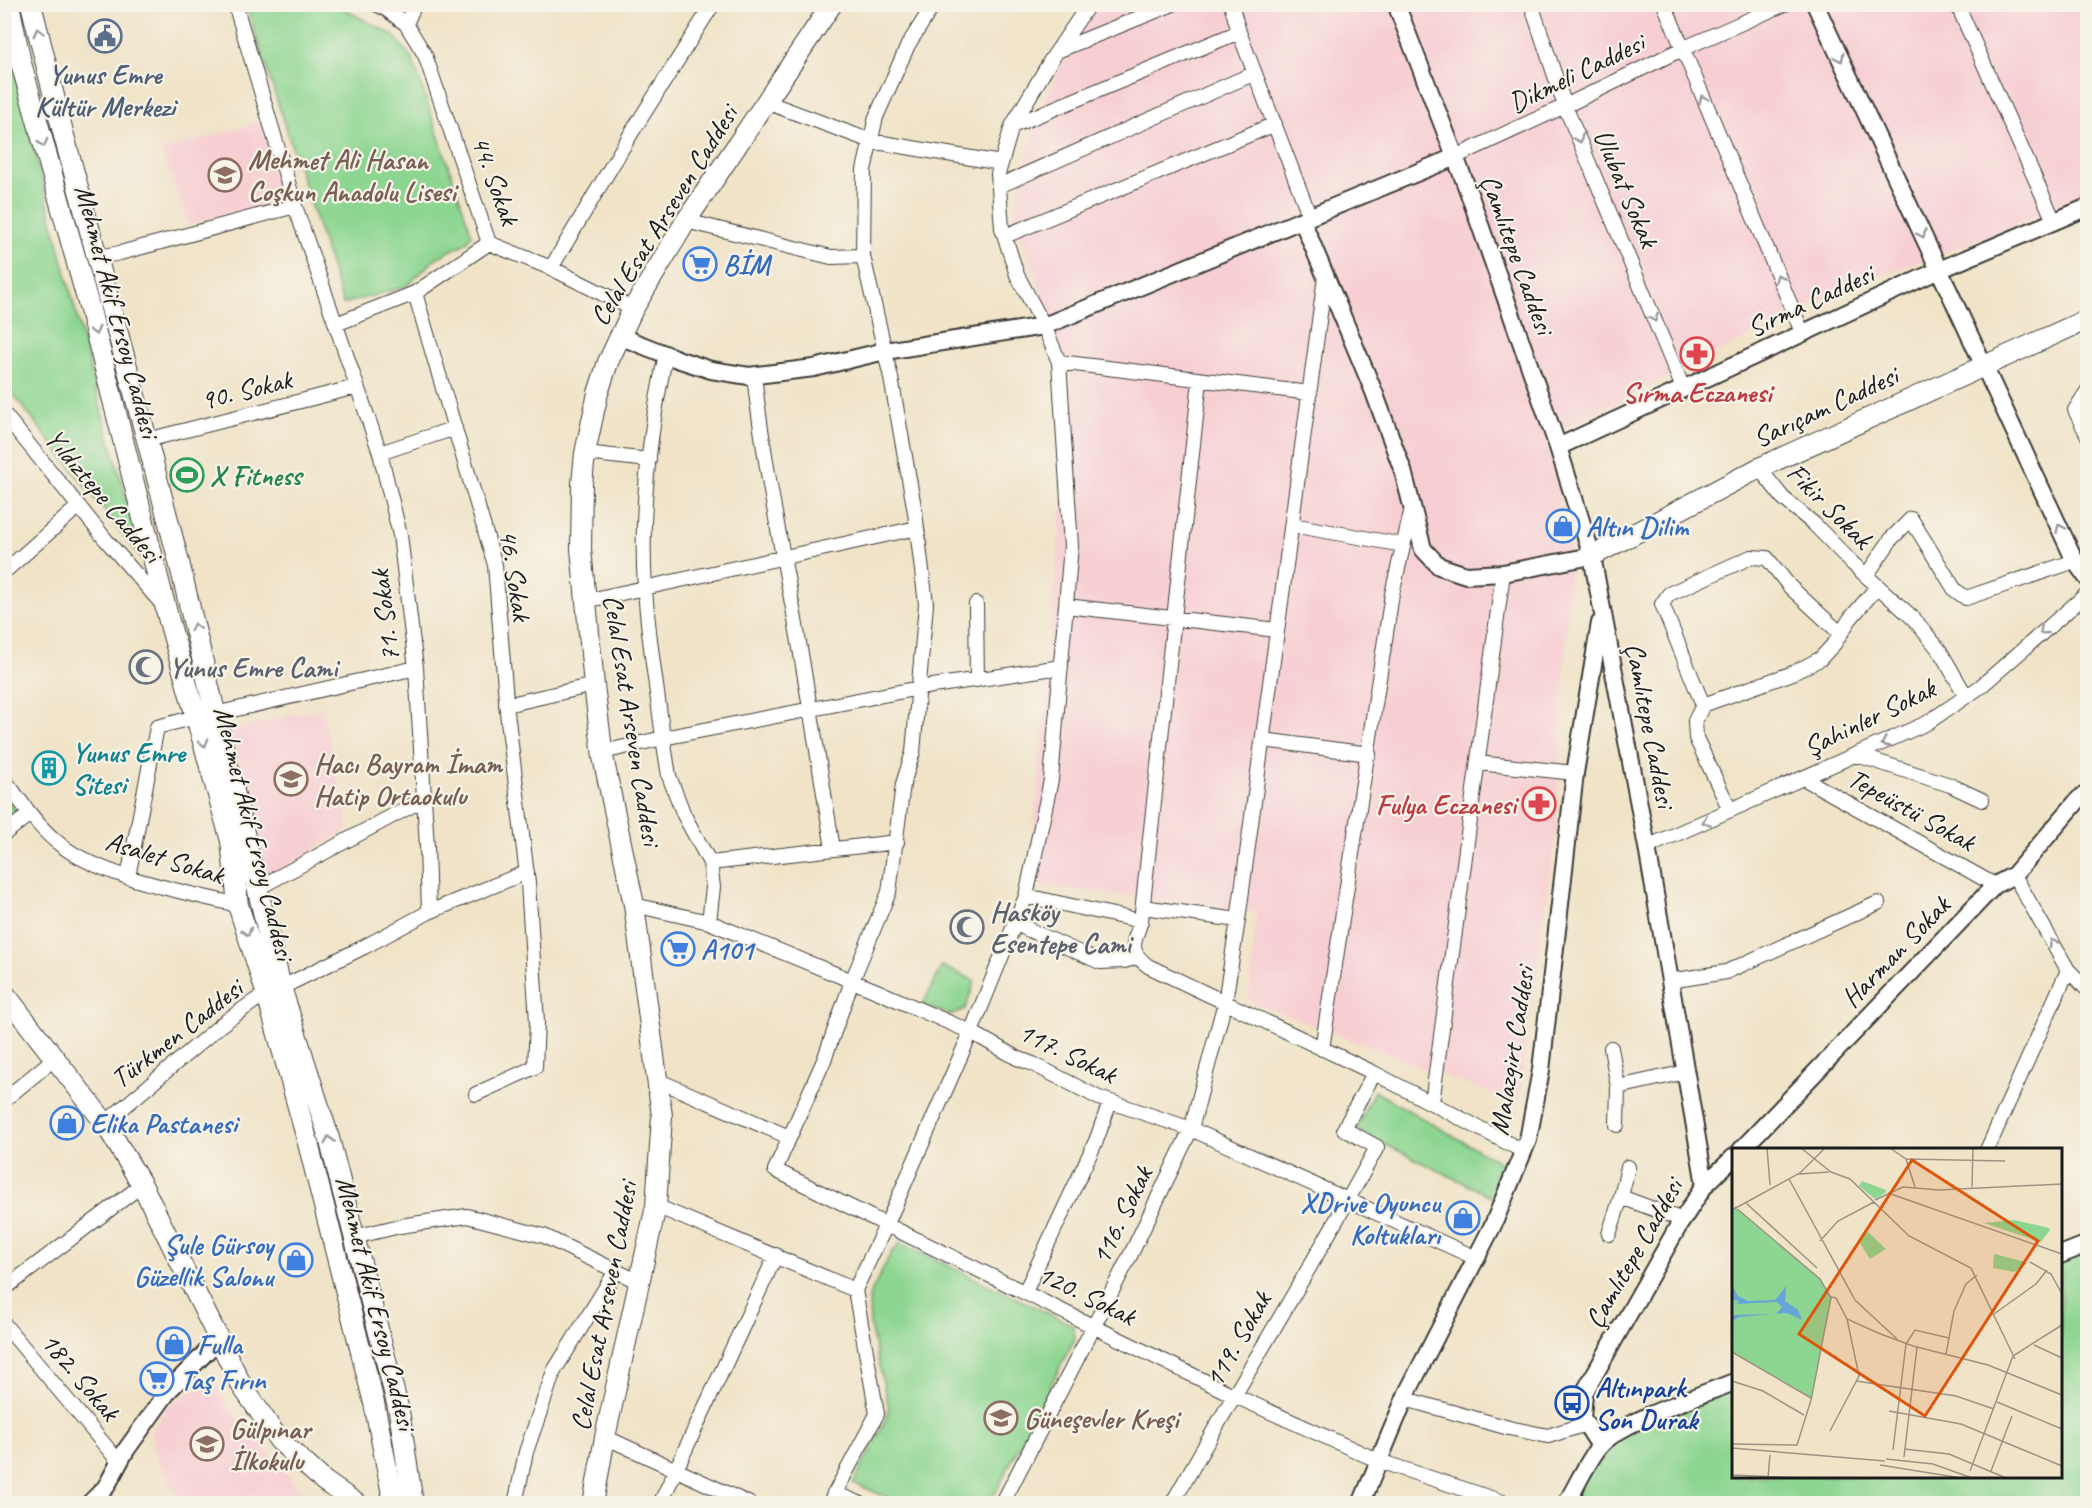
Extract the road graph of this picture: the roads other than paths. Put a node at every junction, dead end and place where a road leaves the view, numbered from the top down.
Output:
1 (9, 4) edge
2 (31, 4) edge
3 (235, 4) edge
4 (376, 4) edge
5 (415, 4) edge
6 (713, 4) edge
7 (832, 4) edge
8 (934, 4) edge
9 (1089, 4) edge
10 (1173, 4) edge
11 (1231, 4) edge
12 (1396, 4) edge
13 (1531, 4) edge
14 (1664, 4) edge
15 (1785, 4) edge
16 (1815, 4) edge
17 (1957, 4) edge
18 (406, 24) junction
19 (1239, 33) junction
20 (1682, 49) junction
21 (1057, 51) junction
22 (1255, 73) junction
23 (766, 102) junction
24 (1565, 106) junction
25 (1275, 124) junction
26 (1012, 126) junction
27 (871, 141) junction
28 (1455, 157) junction
29 (1001, 163) junction
30 (999, 186) junction
31 (296, 206) junction
32 (2088, 207) edge
33 (1306, 218) junction
34 (686, 221) junction
35 (2054, 221) junction
36 (1005, 236) junction
37 (489, 243) junction
38 (863, 256) junction
39 (98, 257) junction
40 (551, 268) junction
41 (1939, 270) junction
42 (1326, 276) junction
43 (415, 293) junction
44 (633, 309) junction
45 (2088, 319) edge
46 (336, 324) junction
47 (1044, 326) junction
48 (1802, 332) junction
49 (619, 336) junction
50 (885, 351) junction
51 (666, 354) junction
52 (1059, 362) junction
53 (1984, 364) junction
54 (754, 375) junction
55 (1200, 380) junction
56 (356, 387) junction
57 (1683, 388) junction
58 (2088, 390) edge
59 (1310, 393) junction
60 (4, 414) edge
61 (455, 428) junction
62 (2088, 436) edge
63 (147, 440) junction
64 (1558, 447) junction
65 (380, 453) junction
66 (585, 453) junction
67 (649, 460) junction
68 (1759, 468) junction
69 (79, 506) junction
70 (1412, 508) junction
71 (1292, 525) junction
72 (917, 528) junction
73 (1403, 545) junction
74 (783, 556) junction
75 (1592, 556) junction
76 (2075, 561) junction
77 (4, 572) edge
78 (1503, 573) junction
79 (1866, 576) junction
80 (2088, 579) edge
81 (1878, 586) junction
82 (645, 587) junction
83 (2088, 593) edge
84 (585, 601) junction
85 (976, 604) dead end
86 (1066, 606) junction
87 (166, 609) junction
88 (1602, 610) junction
89 (1174, 619) junction
90 (1278, 630) junction
91 (1840, 633) junction
92 (1061, 667) junction
93 (416, 668) junction
94 (977, 680) junction
95 (594, 685) junction
96 (919, 688) junction
97 (1966, 696) junction
98 (506, 705) junction
99 (1703, 705) junction
100 (811, 710) junction
101 (206, 716) junction
102 (663, 738) junction
103 (1263, 740) junction
104 (603, 752) junction
105 (1369, 754) junction
106 (1857, 755) junction
107 (1478, 763) junction
108 (1575, 773) junction
109 (4, 778) edge
110 (1803, 778) junction
111 (2088, 794) edge
112 (424, 799) junction
113 (1982, 800) dead end
114 (1730, 810) junction
115 (30, 813) junction
116 (4, 834) edge
117 (897, 842) junction
118 (1647, 848) junction
119 (833, 849) junction
120 (710, 863) junction
121 (526, 872) junction
122 (2014, 874) junction
123 (128, 877) junction
124 (1995, 885) junction
125 (258, 888) junction
126 (1026, 896) junction
127 (1878, 903) dead end
128 (634, 904) junction
129 (238, 905) junction
130 (429, 912) junction
131 (1142, 914) junction
132 (1238, 920) junction
133 (709, 922) junction
134 (1014, 923) junction
135 (1137, 957) junction
136 (2068, 970) junction
137 (852, 981) junction
138 (1670, 981) junction
139 (2088, 990) edge
140 (274, 991) junction
141 (4, 993) edge
142 (1225, 1002) junction
143 (971, 1032) junction
144 (1611, 1048) dead end
145 (1323, 1049) junction
146 (55, 1058) junction
147 (1686, 1072) junction
148 (1374, 1073) junction
149 (657, 1080) junction
150 (1618, 1087) junction
151 (476, 1094) dead end
152 (4, 1100) edge
153 (1110, 1102) junction
154 (1432, 1103) junction
155 (105, 1123) junction
156 (1617, 1125) dead end
157 (1191, 1129) junction
158 (789, 1137) junction
159 (1742, 1148) edge
160 (1987, 1148) edge
161 (1523, 1151) junction
162 (1732, 1159) edge
163 (1628, 1167) dead end
164 (142, 1185) junction
165 (1706, 1185) junction
166 (1621, 1197) junction
167 (1348, 1200) junction
168 (656, 1206) junction
169 (1683, 1220) junction
170 (887, 1224) junction
171 (1609, 1234) dead end
172 (354, 1237) junction
173 (2088, 1244) edge
174 (776, 1255) junction
175 (2062, 1255) edge
176 (1476, 1258) junction
177 (616, 1271) junction
178 (639, 1282) junction
179 (4, 1289) edge
180 (855, 1290) junction
181 (1025, 1292) junction
182 (4, 1324) edge
183 (1094, 1326) junction
184 (218, 1340) junction
185 (1732, 1383) edge
186 (1233, 1395) junction
187 (1405, 1399) junction
188 (1586, 1424) junction
189 (605, 1437) junction
190 (1600, 1446) junction
191 (1379, 1461) junction
192 (119, 1462) junction
193 (676, 1468) junction
194 (832, 1498) edge
195 (89, 1503) edge
196 (357, 1503) edge
197 (394, 1503) edge
198 (413, 1503) edge
199 (515, 1503) edge
200 (593, 1503) edge
201 (660, 1503) edge
202 (750, 1503) edge
203 (861, 1503) edge
204 (1002, 1503) edge
205 (1172, 1503) edge
206 (1361, 1503) edge
207 (1509, 1503) edge
208 (1566, 1503) edge

1 -> 87 main road, Mehmet Akif Ersoy Caddesi
39 -> 2 main road, Mehmet Akif Ersoy Caddesi
3 - 31 street, 71. Sokak
4 - 18 street, 44. Sokak
5 - 18 street
6 - 40 street
7 - 23 main road, Celal Esat Arseven Caddesi
8 - 27 street
9 - 21 street
10 - 21 street
11 - 19 street
12 - 28 street, Çamlıtepe Caddesi
13 - 24 street, Ulubat Sokak
14 - 20 street
15 - 20 street, Dikmeli Caddesi
16 -> 41 street
17 - 35 street
18 - 37 street, 44. Sokak
19 - 22 street
19 - 26 street
20 - 24 street, Dikmeli Caddesi
48 -> 20 street
21 - 26 street
22 - 25 street
22 - 30 street
23 - 27 street
23 - 34 main road, Celal Esat Arseven Caddesi
24 - 28 street, Dikmeli Caddesi
24 -> 57 street, Ulubat Sokak
25 - 33 street
25 - 36 street
26 - 29 street
27 - 29 street
27 - 38 street
28 - 33 street
28 - 64 street, Çamlıtepe Caddesi
29 - 30 street
30 - 36 street
31 - 39 street
31 - 46 street, 71. Sokak
32 - 35 street, Sırma Caddesi
33 - 42 street
33 - 47 street
34 - 38 street
34 - 44 main road, Celal Esat Arseven Caddesi
35 - 41 street, Sırma Caddesi
36 - 47 street
37 - 40 street, 44. Sokak
37 - 43 street
38 - 50 street
39 - 63 main road, Mehmet Akif Ersoy Caddesi
40 - 44 street, 44. Sokak
41 - 48 street, Sırma Caddesi
41 - 53 street
42 - 59 street, 116. Sokak
42 - 70 street
43 - 46 street
43 - 61 street, 46. Sokak
44 - 49 main road, Celal Esat Arseven Caddesi
45 - 53 main road, Sarıçam Caddesi
46 - 56 street, 71. Sokak
47 - 50 street
47 - 52 street
48 - 57 street, Sırma Caddesi
49 - 51 street
49 - 66 main road, Celal Esat Arseven Caddesi
50 - 54 street
50 - 72 street
51 - 54 street
51 - 67 street
52 - 55 street
52 - 86 street
53 - 68 main road, Sarıçam Caddesi
76 -> 53 street
54 - 74 street
55 - 59 street
55 - 89 street
56 - 63 street, 90. Sokak
56 - 65 street, 71. Sokak
57 - 64 street, Sırma Caddesi
58 - 62 street
59 - 71 street, 116. Sokak
60 - 69 street, Yıldıztepe Caddesi
61 - 65 street
61 - 98 street, 46. Sokak
101 -> 63 main road, Mehmet Akif Ersoy Caddesi
64 - 75 street, Çamlıtepe Caddesi
65 - 93 street, 71. Sokak
66 - 67 street
66 - 84 main road, Celal Esat Arseven Caddesi
67 - 82 street
68 - 75 main road, Sarıçam Caddesi
68 - 79 street, Fikir Sokak
69 - 77 street
69 - 87 street, Yıldıztepe Caddesi
70 - 73 street
70 - 78 street
71 - 73 street
71 - 90 street, 116. Sokak
72 - 74 street
72 - 96 street
73 - 105 street
74 - 82 street
74 - 100 street
75 - 78 street
75 - 88 street, Çamlıtepe Caddesi
76 - 79 street, Fikir Sokak
76 - 80 street
78 - 107 street
79 - 81 street, Fikir Sokak
81 - 91 street
81 - 97 street, Fikir Sokak
82 - 84 street
82 - 102 street
83 -> 97 street, Şahinler Sokak
84 - 95 main road, Celal Esat Arseven Caddesi
85 - 94 street
86 - 89 street
86 - 92 street
87 - 101 main road, Mehmet Akif Ersoy Caddesi
88 - 108 street, Malazgirt Caddesi
88 - 118 street, Çamlıtepe Caddesi
89 - 90 street
89 - 131 street
90 - 103 street, 116. Sokak
91 - 99 street
91 - 99 street
92 - 94 street
92 - 126 street
93 - 101 street
93 - 112 street, 71. Sokak
94 - 96 street
95 - 98 street
95 - 104 main road, Celal Esat Arseven Caddesi
96 - 100 street
96 - 117 street
97 -> 106 street, Şahinler Sokak
98 - 121 street, 46. Sokak
99 - 114 street
100 - 102 street
100 - 119 street
101 - 123 street
101 - 125 main road, Mehmet Akif Ersoy Caddesi
101 -> 129 main road, Mehmet Akif Ersoy Caddesi
102 - 104 street
102 - 120 street
103 - 105 street
103 - 132 street, 116. Sokak
104 - 128 main road, Celal Esat Arseven Caddesi
105 - 145 street
106 - 110 street, Şahinler Sokak
106 - 113 street
107 - 108 street
107 - 154 street
108 - 161 street, Malazgirt Caddesi
109 - 115 street, Asalet Sokak
110 - 114 street, Şahinler Sokak
110 - 124 street, Tepeüstü Sokak
111 - 122 street, Harman Sokak
112 - 125 street
112 - 130 street, 71. Sokak
114 -> 118 street, Şahinler Sokak
115 - 116 street
115 - 123 street, Asalet Sokak
117 - 119 street
117 - 137 street
118 - 138 street, Çamlıtepe Caddesi
119 - 120 street
120 - 133 street
121 - 130 street, Türkmen Caddesi
121 - 151 street, 46. Sokak
122 - 124 street, Harman Sokak
136 -> 122 street
123 - 129 street, Asalet Sokak
124 - 159 street, Harman Sokak
125 - 140 main road, Mehmet Akif Ersoy Caddesi
126 - 131 street
126 - 134 street
127 - 138 street
128 - 133 street, 117. Sokak
128 - 149 main road, Celal Esat Arseven Caddesi
129 -> 140 main road, Mehmet Akif Ersoy Caddesi
130 - 140 street, Türkmen Caddesi
131 - 132 street
131 - 135 street
132 - 142 street, 116. Sokak
133 - 137 street, 117. Sokak
134 - 135 street
134 - 143 street
135 - 142 street
136 - 139 street
136 - 160 street
137 - 143 street, 117. Sokak
137 - 158 street
138 - 147 street, Çamlıtepe Caddesi
140 - 155 street, Türkmen Caddesi
172 -> 140 main road, Mehmet Akif Ersoy Caddesi
140 - 197 main road, Mehmet Akif Ersoy Caddesi
141 - 146 main road
142 - 145 street
142 - 157 street, 116. Sokak
143 - 153 street, 117. Sokak
143 - 170 street
144 - 150 street
145 - 148 street
146 - 152 street
146 - 155 main road
147 - 150 street
147 - 165 street, Çamlıtepe Caddesi
148 - 154 street
148 - 167 street, 119. Sokak
149 - 158 street
149 - 168 main road, Celal Esat Arseven Caddesi
150 - 156 street
153 - 157 street, 117. Sokak
153 - 181 street
154 - 161 street
155 - 164 main road
157 - 167 street, 117. Sokak
157 - 183 street, 116. Sokak
158 - 170 street, 120. Sokak
161 - 176 street, Malazgirt Caddesi
162 - 165 street
163 - 166 street
164 - 179 street
164 - 184 main road
165 - 169 street, Çamlıtepe Caddesi
166 - 169 street
166 - 171 street
167 - 176 street, 117. Sokak
167 - 186 street, 119. Sokak
168 - 174 street
168 - 178 main road, Celal Esat Arseven Caddesi
169 - 188 street, Çamlıtepe Caddesi
170 - 180 street
170 - 181 street, 120. Sokak
172 - 177 street
172 - 198 main road, Mehmet Akif Ersoy Caddesi
173 - 175 street
174 - 180 street
174 - 193 street
176 - 187 street, Malazgirt Caddesi
177 - 178 street
177 - 199 street
178 - 189 main road, Celal Esat Arseven Caddesi
180 - 194 street
181 - 183 street, 120. Sokak
182 - 192 street, 182. Sokak
183 - 186 street, 120. Sokak
183 - 204 street, 116. Sokak
184 - 192 street
184 - 196 main road
185 - 190 street
186 - 191 street, 120. Sokak
186 - 205 street, 119. Sokak
187 - 188 street
187 - 191 street, Malazgirt Caddesi
188 - 190 street, Çamlıtepe Caddesi
189 - 193 street
189 - 200 main road, Celal Esat Arseven Caddesi
190 - 208 street
191 - 206 street, Malazgirt Caddesi
191 - 207 street, 120. Sokak
192 - 195 street
193 - 201 street
193 - 202 street
194 - 203 street

